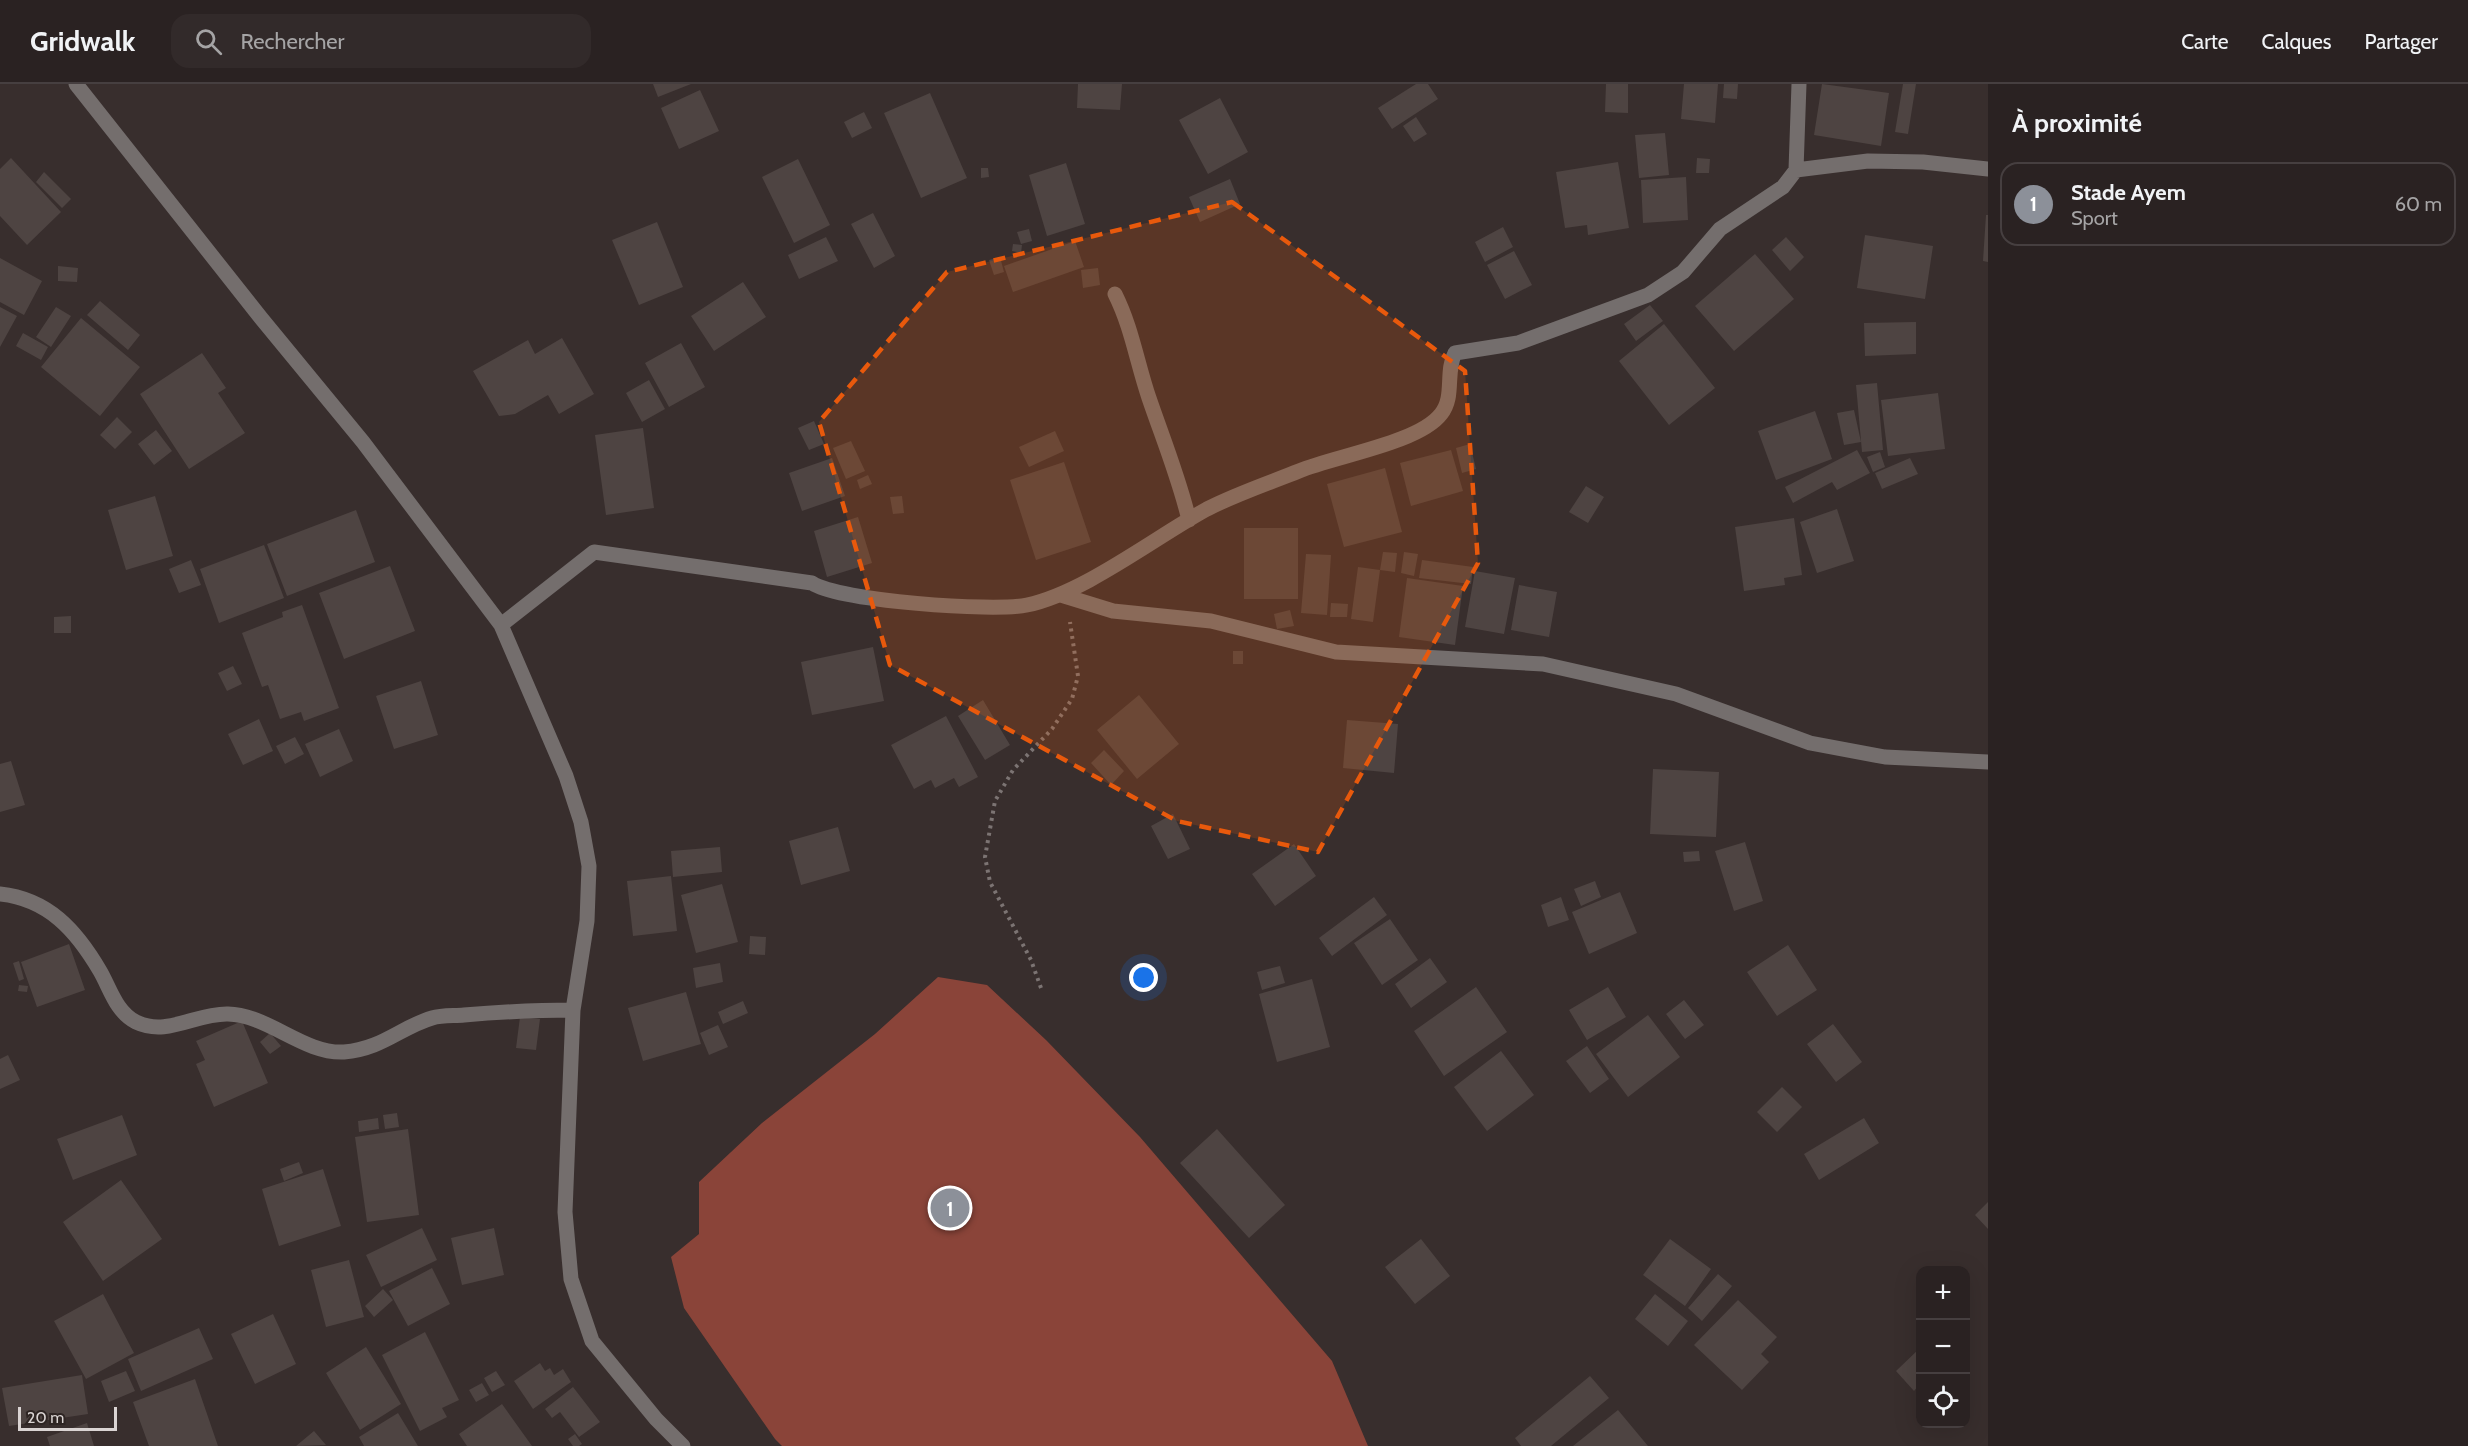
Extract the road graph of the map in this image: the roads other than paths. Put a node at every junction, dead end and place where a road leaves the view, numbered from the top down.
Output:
1 (76, 84) edge
2 (1799, 84) edge
3 (1988, 169) edge
4 (1796, 170) junction
5 (1115, 294) dead end
6 (1189, 520) junction
7 (1061, 595) junction
8 (501, 625) junction
9 (1988, 762) edge
10 (0, 894) edge
11 (573, 1010) junction
12 (683, 1446) edge

1 - 8 street
2 - 4 street
3 - 4 street
4 - 6 street
5 - 6 street
6 - 7 street
7 - 8 street
7 - 9 street
8 - 11 street
10 - 11 street
11 - 12 street

